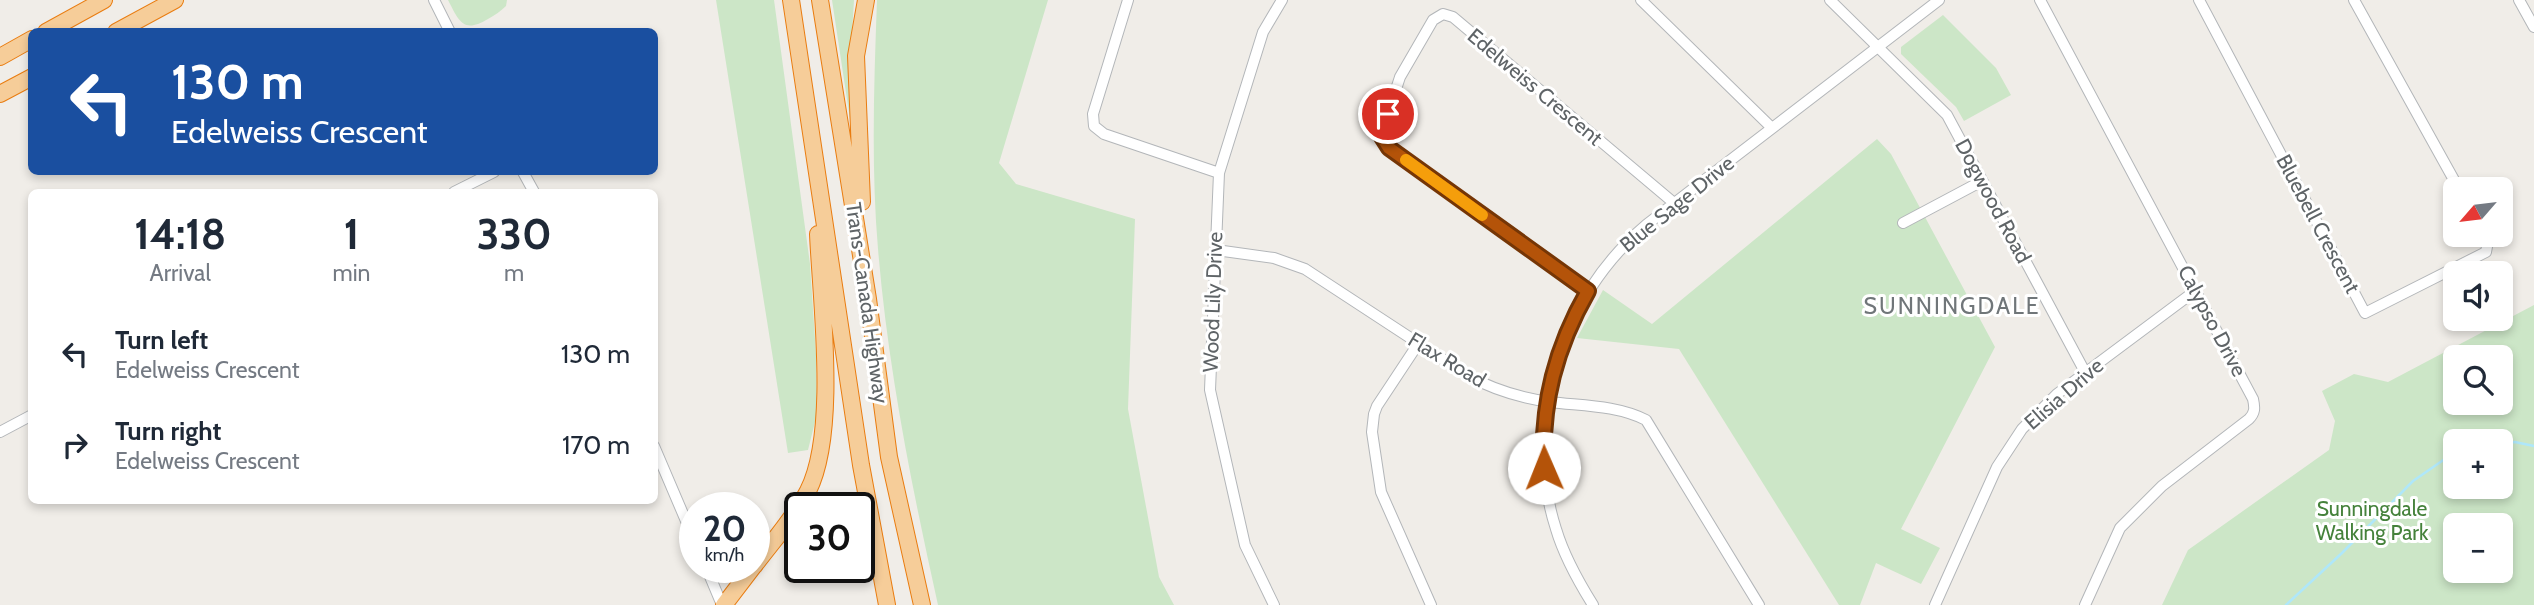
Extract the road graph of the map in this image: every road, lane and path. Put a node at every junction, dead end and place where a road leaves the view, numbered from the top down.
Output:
1 (97, 0) edge
2 (104, 0) edge
3 (175, 0) edge
4 (433, 0) edge
5 (791, 0) edge
6 (820, 0) edge
7 (866, 0) edge
8 (1128, 0) edge
9 (1282, 0) edge
10 (1641, 0) edge
11 (1830, 0) edge
12 (1939, 0) edge
13 (2040, 0) edge
14 (2199, 0) edge
15 (2354, 0) edge
16 (2519, 0) edge
17 (61, 23) junction
18 (2534, 27) edge
19 (53, 28) edge
20 (123, 28) edge
21 (448, 28) edge
22 (28, 41) edge
23 (1878, 47) junction
24 (0, 57) edge
25 (28, 79) edge
26 (0, 94) edge
27 (1772, 128) junction
28 (813, 144) junction
29 (1219, 173) junction
30 (488, 175) edge
31 (2452, 177) edge
32 (1982, 181) junction
33 (460, 189) edge
34 (1674, 203) junction
35 (1903, 223) dead end
36 (2487, 247) edge
37 (1216, 250) junction
38 (2195, 290) junction
39 (1588, 291) junction
40 (868, 299) junction
41 (1418, 344) junction
42 (2085, 372) junction
43 (1546, 402) junction
44 (28, 417) edge
45 (0, 432) edge
46 (658, 455) edge
47 (679, 505) edge
48 (770, 543) edge
49 (713, 583) edge
50 (740, 583) edge
51 (723, 605) edge
52 (887, 605) edge
53 (922, 605) edge
54 (1274, 605) edge
55 (1430, 605) edge
56 (1594, 605) edge
57 (1759, 605) edge
58 (1935, 605) edge
59 (2085, 605) edge

1 - 17 highway
2 - 17 highway
3 - 20 highway
4 - 21 street
5 - 28 highway, Trans-Canada Highway
6 - 40 highway, Trans-Canada Highway
7 - 40 highway
8 - 29 street
9 - 29 street, Wood Lily Drive
10 - 27 street
11 - 23 street, Dogwood Road
12 - 23 street, Blue Sage Drive
13 - 38 street, Calypso Drive
14 - 36 street, Bluebell Crescent
15 - 31 street
16 - 18 street
17 - 19 highway
22 - 24 highway
23 - 27 street, Blue Sage Drive
23 - 32 street, Dogwood Road
25 - 26 highway
27 - 34 street, Blue Sage Drive
28 - 48 highway
28 - 52 highway, Trans-Canada Highway
29 - 37 street, Wood Lily Drive
30 - 33 street
32 - 35 street
32 - 42 street, Dogwood Road
34 - 39 street, Blue Sage Drive
34 - 39 street, Edelweiss Crescent
37 - 41 street, Flax Road
37 - 54 street, Wood Lily Drive
38 - 42 street, Elisia Drive
38 - 59 street, Calypso Drive
39 - 43 street, Blue Sage Drive
40 - 53 highway, Trans-Canada Highway
41 - 43 street, Flax Road
41 - 55 street
42 - 58 street, Elisia Drive
43 - 56 street, Blue Sage Drive
43 - 57 street, Flax Road
44 - 45 street
46 - 47 street
49 - 51 street
50 - 51 highway

